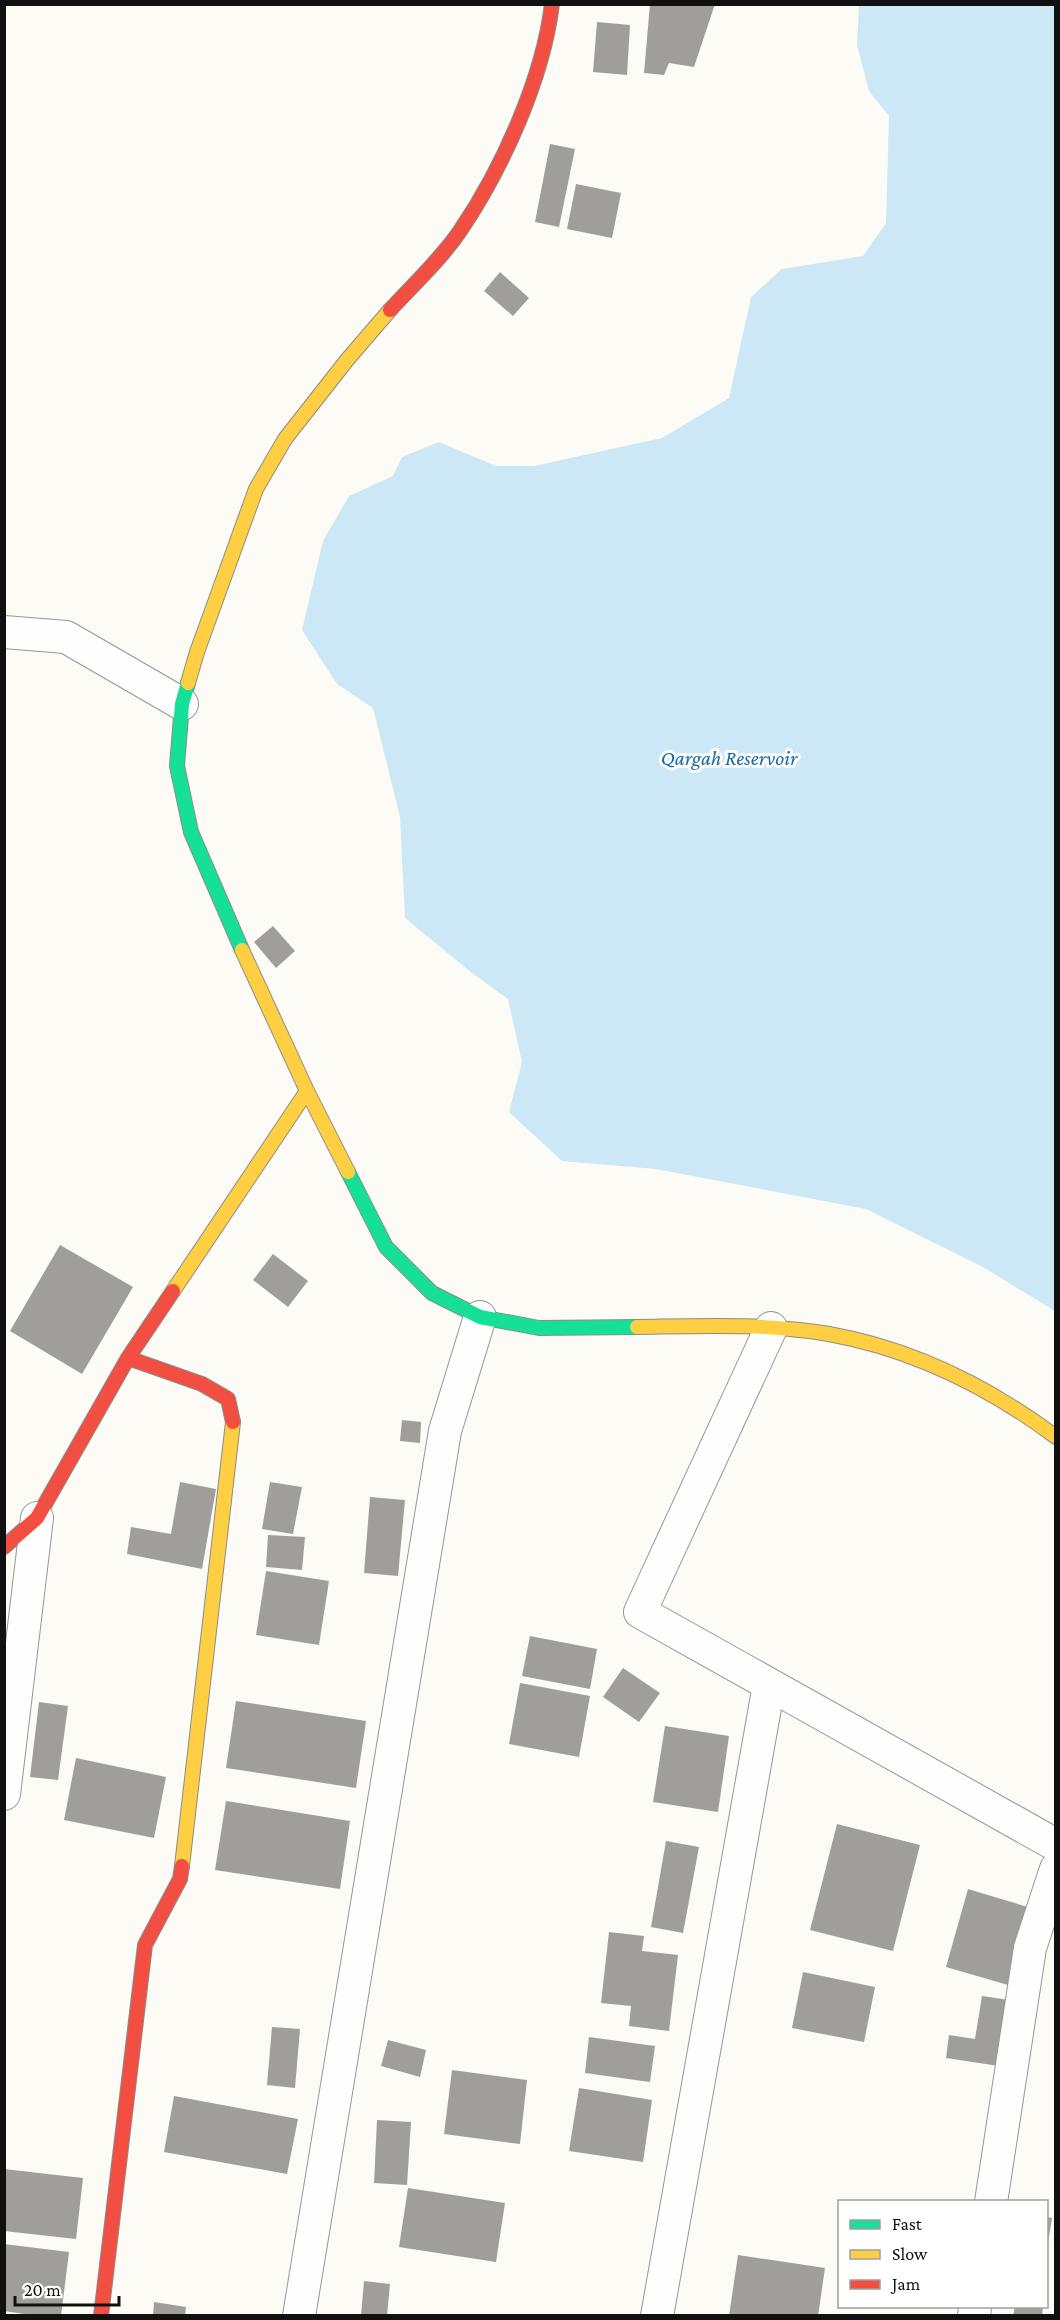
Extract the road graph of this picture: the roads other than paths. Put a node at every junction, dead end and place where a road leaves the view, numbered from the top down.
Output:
1 (552, 4) edge
2 (4, 632) edge
3 (182, 704) junction
4 (307, 1091) junction
5 (480, 1317) junction
6 (771, 1328) junction
7 (128, 1358) junction
8 (1056, 1437) edge
9 (37, 1518) junction
10 (4, 1547) edge
11 (769, 1685) junction
12 (4, 1794) edge
13 (1056, 1845) edge
14 (1056, 1869) edge
15 (991, 2200) edge
16 (101, 2316) edge
17 (299, 2316) edge
18 (657, 2316) edge

1 - 3 main road
2 - 3 street
3 - 4 main road
4 - 5 main road
4 - 7 main road
5 - 6 main road
5 - 17 street
6 - 8 main road
6 - 11 street
7 - 9 main road
7 - 16 main road
9 - 10 main road
9 - 12 street
11 - 13 street
11 - 18 street
14 - 15 street

